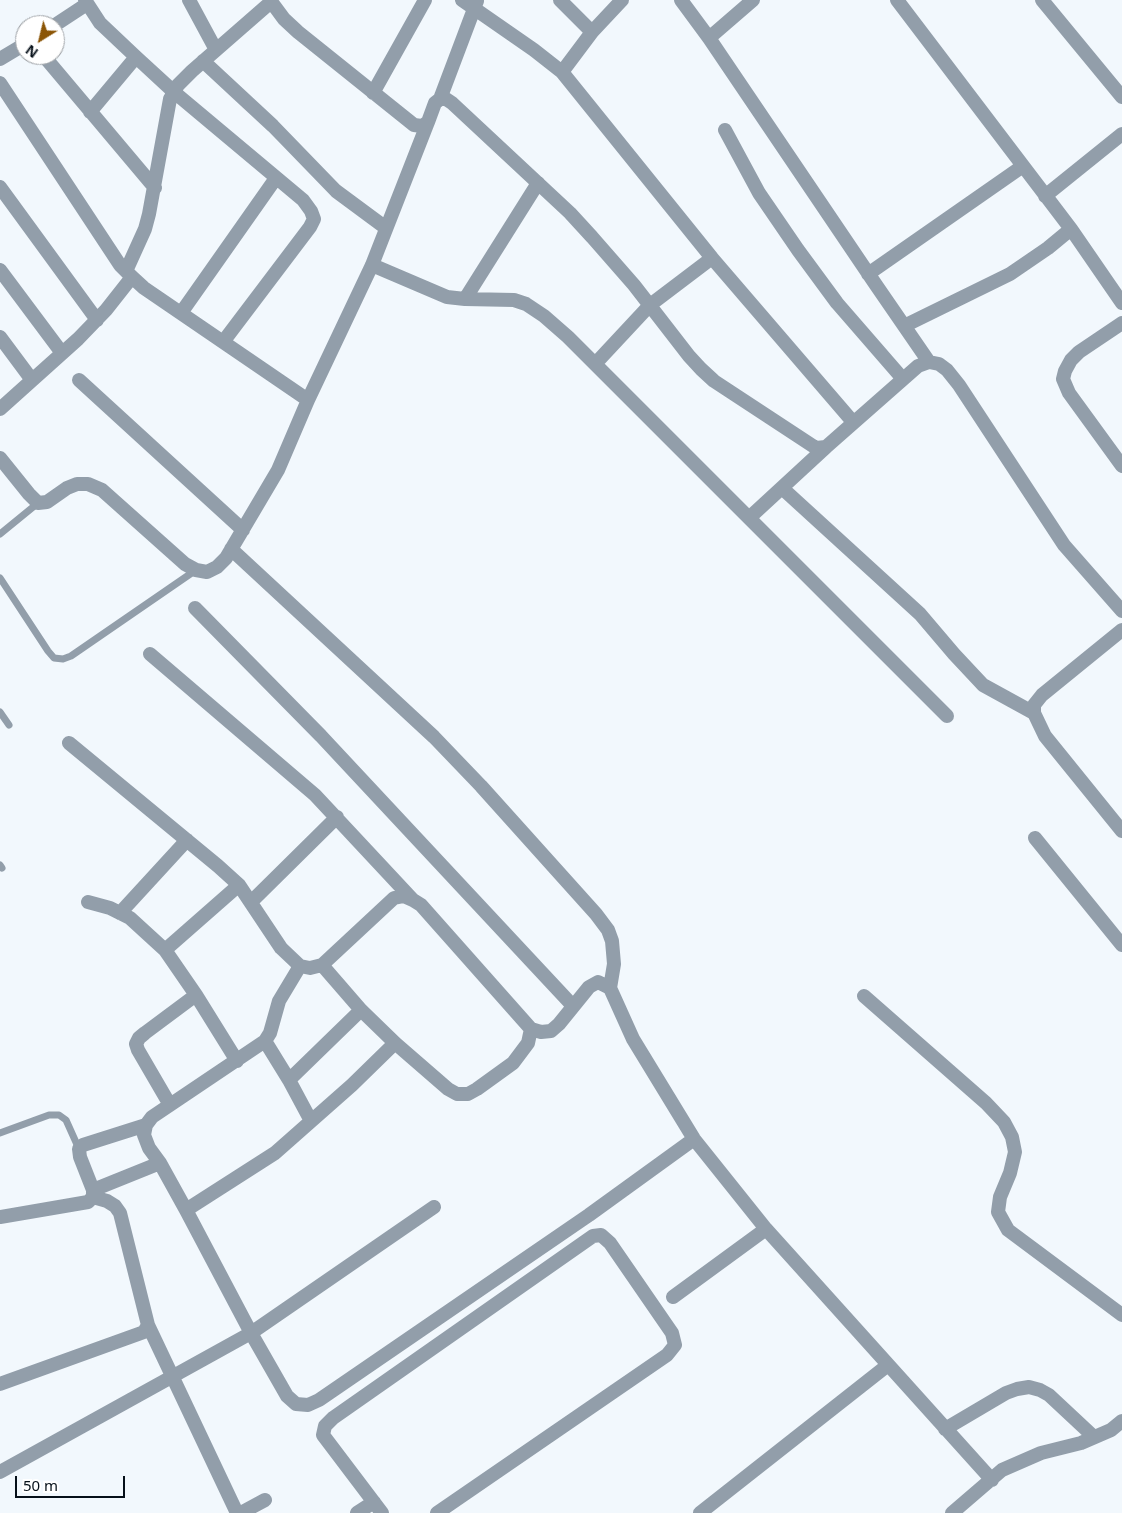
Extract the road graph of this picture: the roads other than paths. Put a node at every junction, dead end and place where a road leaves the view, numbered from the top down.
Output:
1 (189, 0) edge
2 (425, 0) edge
3 (560, 0) edge
4 (622, 0) edge
5 (681, 0) edge
6 (753, 0) edge
7 (897, 0) edge
8 (1042, 0) edge
9 (270, 1) edge
10 (86, 2) edge
11 (471, 2) edge
12 (65, 18) edge
13 (592, 32) junction
14 (709, 38) junction
15 (15, 50) edge
16 (216, 50) junction
17 (136, 57) junction
18 (0, 59) edge
19 (203, 61) junction
20 (51, 65) edge
21 (562, 72) junction
22 (0, 83) edge
23 (174, 92) junction
24 (374, 92) junction
25 (1122, 97) edge
26 (440, 99) junction
27 (90, 112) junction
28 (428, 122) junction
29 (725, 130) dead end
30 (1122, 134) edge
31 (1023, 166) junction
32 (276, 178) junction
33 (538, 184) junction
34 (0, 187) edge
35 (155, 188) junction
36 (1045, 196) junction
37 (386, 228) junction
38 (1071, 229) junction
39 (712, 258) junction
40 (372, 264) junction
41 (0, 270) edge
42 (129, 274) junction
43 (868, 274) junction
44 (465, 299) junction
45 (1122, 302) edge
46 (650, 305) junction
47 (181, 314) junction
48 (96, 320) junction
49 (1122, 323) edge
50 (904, 326) junction
51 (0, 337) edge
52 (223, 342) junction
53 (62, 353) junction
54 (929, 362) junction
55 (595, 364) junction
56 (903, 379) junction
57 (32, 380) junction
58 (78, 380) dead end
59 (308, 400) junction
60 (0, 409) edge
61 (853, 422) junction
62 (826, 447) junction
63 (0, 458) edge
64 (1122, 466) edge
65 (782, 488) junction
66 (38, 503) junction
67 (750, 518) junction
68 (243, 530) junction
69 (0, 534) edge
70 (231, 549) junction
71 (196, 570) junction
72 (0, 578) edge
73 (194, 608) dead end
74 (1122, 611) edge
75 (1122, 630) edge
76 (150, 654) dead end
77 (0, 712) edge
78 (1034, 714) junction
79 (947, 716) dead end
80 (9, 725) dead end
81 (69, 743) dead end
82 (337, 817) junction
83 (1122, 832) edge
84 (1035, 838) dead end
85 (187, 840) junction
86 (239, 885) junction
87 (413, 900) junction
88 (88, 902) dead end
89 (251, 902) junction
90 (120, 913) junction
91 (1122, 945) edge
92 (165, 950) junction
93 (322, 965) junction
94 (300, 966) junction
95 (610, 988) junction
96 (196, 995) junction
97 (864, 996) dead end
98 (574, 1006) junction
99 (361, 1010) junction
100 (531, 1029) junction
101 (264, 1041) junction
102 (395, 1043) junction
103 (237, 1061) junction
104 (289, 1080) junction
105 (170, 1105) junction
106 (311, 1121) junction
107 (146, 1125) junction
108 (0, 1132) edge
109 (694, 1139) junction
110 (78, 1150) junction
111 (160, 1163) junction
112 (93, 1194) junction
113 (434, 1207) dead end
114 (186, 1210) junction
115 (0, 1217) edge
116 (766, 1229) junction
117 (673, 1298) dead end
118 (1122, 1315) edge
119 (148, 1325) junction
120 (251, 1333) junction
121 (888, 1364) junction
122 (173, 1376) junction
123 (0, 1384) edge
124 (1122, 1421) edge
125 (946, 1429) junction
126 (1094, 1437) junction
127 (0, 1472) edge
128 (992, 1480) junction
129 (265, 1500) dead end
130 (378, 1508) edge
131 (237, 1513) edge
132 (241, 1513) edge
133 (357, 1513) edge
134 (437, 1513) edge
135 (700, 1513) edge
136 (952, 1513) edge

1 - 16 street
2 - 24 street
3 - 13 street
4 - 13 street
5 - 14 street
6 - 14 street
7 - 31 street
8 - 25 street
9 - 16 street
9 - 24 street
10 - 12 street
10 - 17 street
11 - 21 street
11 - 26 street
13 - 21 street
14 - 43 street
15 - 18 street
16 - 19 street
17 - 23 street
17 - 27 street
19 - 23 street
19 - 37 street
20 - 27 street
21 - 39 street
22 - 42 street
23 - 32 street
23 - 35 street
24 - 28 street
26 - 28 street
26 - 33 street
27 - 35 street
28 - 37 street
29 - 56 street
30 - 36 street
31 - 36 street
31 - 43 street
32 - 47 street
32 - 52 street
33 - 44 street
33 - 46 street
34 - 48 street
35 - 42 street
36 - 38 street
37 - 40 street
38 - 45 street
38 - 50 street
39 - 46 street
39 - 61 street
40 - 44 street
40 - 59 street
41 - 53 street
42 - 47 street
42 - 48 street
43 - 50 street
44 - 55 street
46 - 55 street
46 - 62 street
47 - 52 street
48 - 53 street
49 - 64 street
50 - 54 street
51 - 57 street
52 - 59 street
53 - 57 street
54 - 56 street
54 - 74 street
55 - 67 street
56 - 61 street
57 - 60 street
58 - 68 street
59 - 68 street
61 - 62 street
62 - 65 street
63 - 66 street
65 - 67 street
65 - 78 street
66 - 69 lane
66 - 71 street
67 - 79 street
68 - 70 street
70 - 71 street
70 - 95 street
71 - 72 lane
73 - 98 street
75 - 78 street
76 - 82 street
77 - 80 lane
78 - 83 street
81 - 85 street
82 - 87 street
82 - 89 street
84 - 91 street
85 - 86 street
85 - 90 street
86 - 89 street
86 - 92 street
87 - 93 street
87 - 100 street
88 - 90 street
89 - 94 street
90 - 92 street
92 - 96 street
93 - 94 street
93 - 99 street
94 - 101 street
95 - 98 street
95 - 109 street
96 - 103 street
96 - 105 street
97 - 118 street
98 - 100 street
99 - 102 street
99 - 104 street
100 - 102 street
101 - 103 street
101 - 104 street
102 - 106 street
103 - 105 street
104 - 106 street
105 - 107 street
106 - 114 street
107 - 110 street
107 - 111 street
108 - 110 lane
109 - 116 street
109 - 120 street
110 - 112 street
111 - 112 street
111 - 114 street
112 - 115 street
112 - 119 street
113 - 120 street
114 - 120 street
116 - 117 street
116 - 121 street
119 - 122 street
119 - 123 street
120 - 122 street
121 - 125 street
121 - 135 street
122 - 127 street
122 - 131 street
124 - 126 street
125 - 126 street
125 - 128 street
126 - 128 street
128 - 136 street
129 - 132 street
130 - 133 street
130 - 134 street

